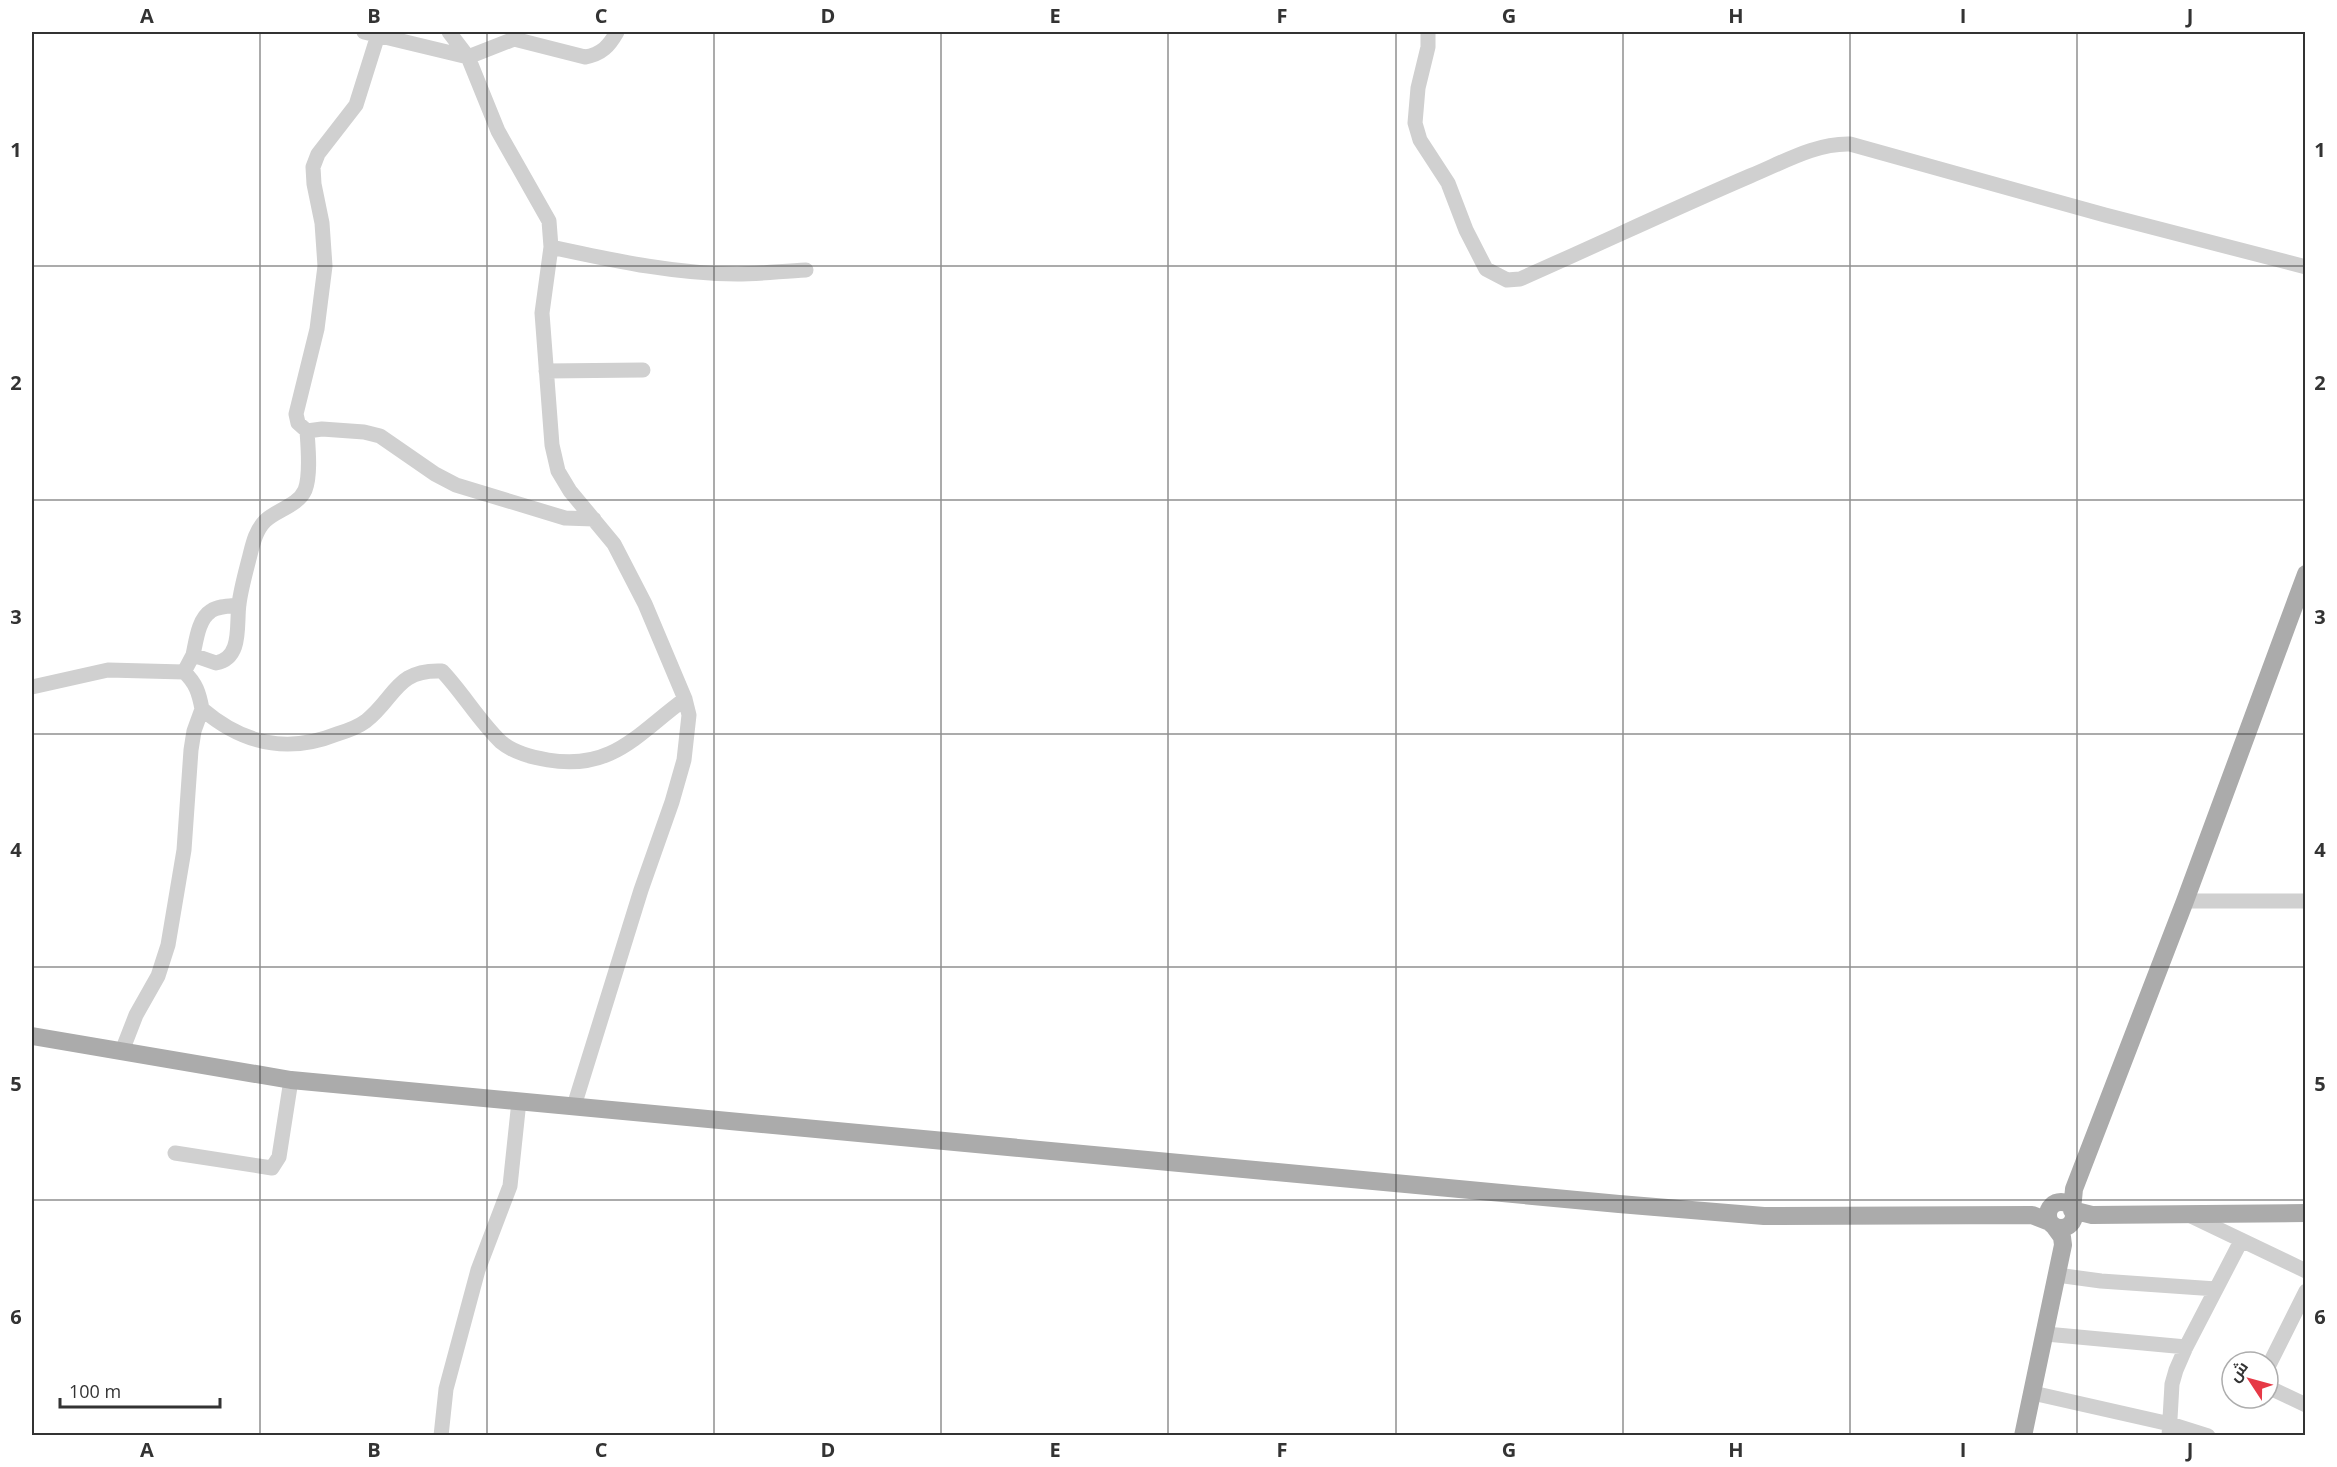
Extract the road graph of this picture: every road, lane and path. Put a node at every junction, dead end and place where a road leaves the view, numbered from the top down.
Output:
1 (449, 32) edge
2 (617, 32) edge
3 (1428, 32) edge
4 (371, 33) edge
5 (468, 57) junction
6 (551, 247) junction
7 (2306, 267) edge
8 (806, 270) dead end
9 (643, 370) dead end
10 (546, 371) junction
11 (307, 431) junction
12 (594, 519) junction
13 (2306, 574) edge
14 (239, 605) junction
15 (193, 655) junction
16 (184, 672) junction
17 (32, 687) edge
18 (686, 699) junction
19 (202, 709) junction
20 (2185, 901) junction
21 (2306, 901) edge
22 (32, 1036) edge
23 (122, 1051) junction
24 (291, 1080) junction
25 (519, 1101) junction
26 (574, 1106) junction
27 (175, 1153) dead end
28 (2306, 1213) edge
29 (2189, 1215) junction
30 (2061, 1216) junction
31 (2241, 1241) junction
32 (2306, 1271) edge
33 (2057, 1275) junction
34 (2216, 1289) junction
35 (2306, 1291) edge
36 (2046, 1334) junction
37 (2186, 1347) junction
38 (2276, 1350) edge
39 (2033, 1393) junction
40 (2280, 1393) edge
41 (2306, 1405) edge
42 (2170, 1430) edge
43 (441, 1436) edge
44 (2023, 1436) edge
45 (2208, 1436) edge

1 - 5 street
2 - 5 street
3 - 7 street
4 - 5 street
4 - 11 street
5 - 6 street
6 - 8 street
6 - 10 street
9 - 10 street
10 - 12 street
11 - 12 street
11 - 14 street
12 - 18 street
13 - 20 main road
14 - 15 street
14 - 15 street
15 - 16 street
16 - 17 street
16 - 19 street
18 - 19 street
18 - 26 street
19 - 23 street
20 - 21 street
20 - 30 main road
22 - 23 main road
23 - 24 main road
24 - 25 main road
24 - 27 street
25 - 26 main road
25 - 43 street
26 - 30 main road
28 - 29 main road
29 - 30 main road
29 - 31 street
30 - 33 main road
31 - 32 street
31 - 34 street
33 - 34 street
33 - 36 main road
34 - 37 street
35 - 38 street
36 - 37 street
36 - 39 main road
37 - 42 street
39 - 42 street
39 - 44 main road
40 - 41 street
42 - 45 street

